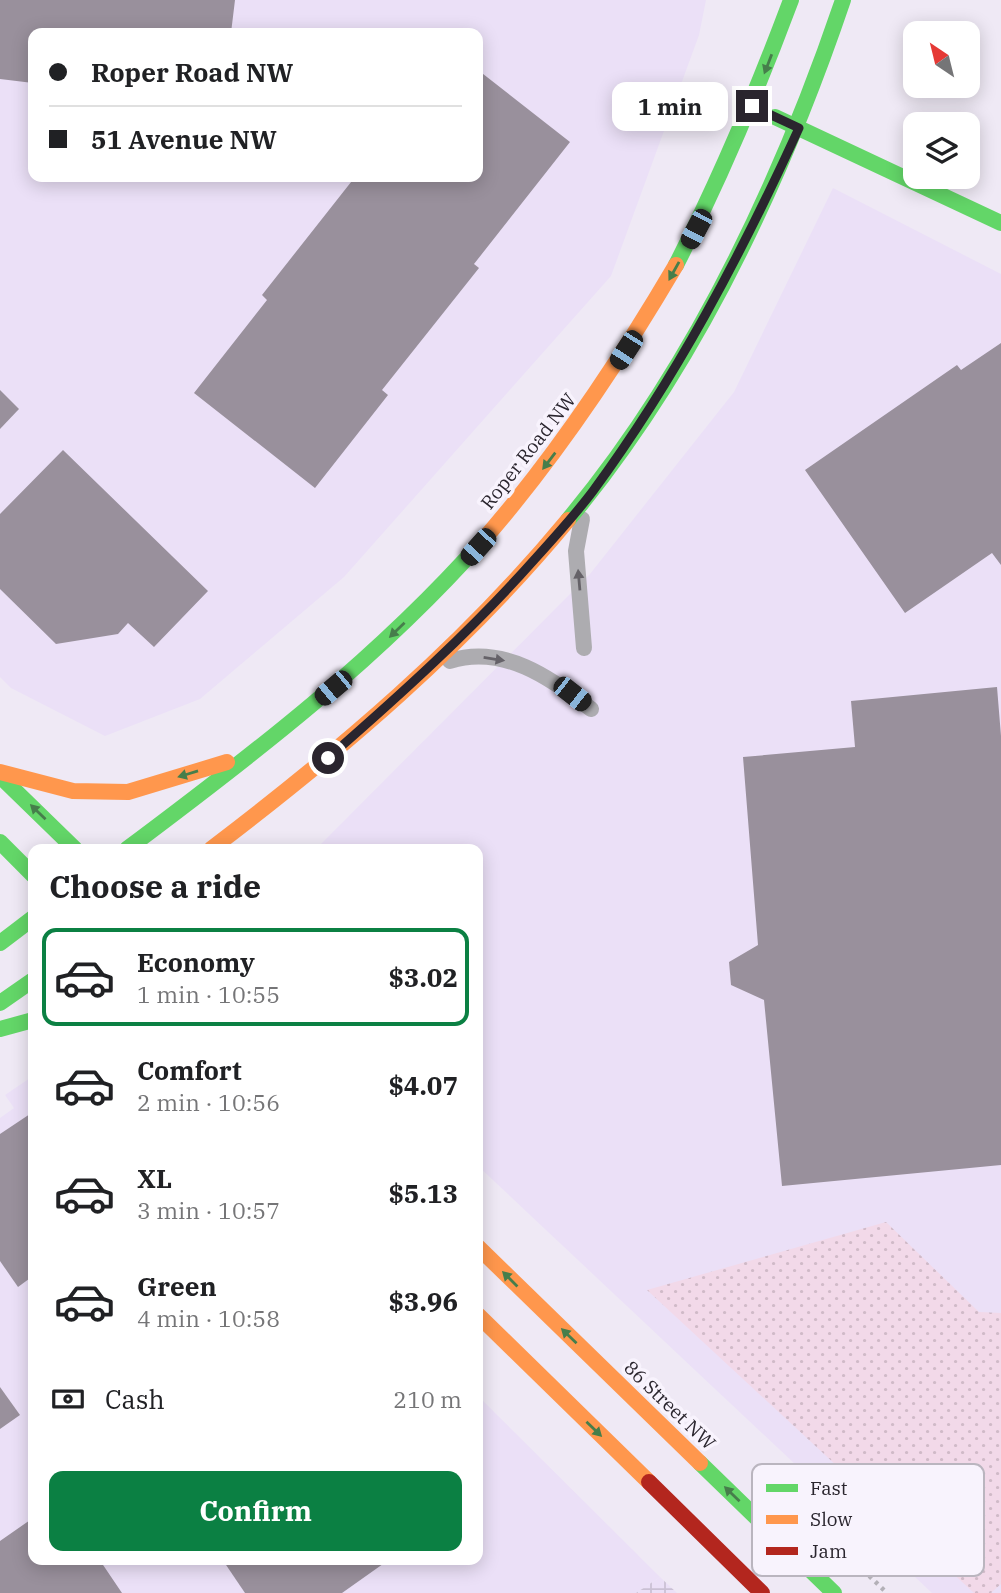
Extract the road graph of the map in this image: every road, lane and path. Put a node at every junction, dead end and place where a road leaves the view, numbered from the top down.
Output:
1 (791, 0) edge
2 (843, 0) edge
3 (752, 106) junction
4 (799, 128) junction
5 (1001, 223) edge
6 (592, 492) junction
7 (584, 648) dead end
8 (428, 669) junction
9 (591, 709) dead end
10 (253, 754) junction
11 (0, 774) edge
12 (293, 788) junction
13 (274, 823) dead end
14 (0, 842) edge
15 (70, 844) edge
16 (134, 844) edge
17 (218, 844) edge
18 (28, 870) edge
19 (28, 922) edge
20 (0, 943) edge
21 (28, 983) edge
22 (0, 1003) edge
23 (28, 1021) edge
24 (0, 1029) edge
25 (483, 1252) edge
26 (483, 1320) edge
27 (752, 1513) edge
28 (817, 1576) edge
29 (762, 1593) edge
30 (834, 1593) edge

1 -> 3 main road, Roper Road NW
2 - 4 main road
3 - 4 main road
3 -> 10 main road, Roper Road NW
4 - 5 main road
4 - 6 main road
7 -> 6 lane
6 - 8 main road
8 -> 9 lane
8 - 12 main road
10 -> 11 main road
10 - 16 main road, Roper Road NW
15 -> 11 main road
12 - 13 main road
12 - 17 main road
14 - 18 main road
19 - 20 main road
21 - 22 main road
23 - 24 main road
27 -> 25 main road, 86 Street NW
26 -> 29 main road
30 -> 28 main road, 86 Street NW

